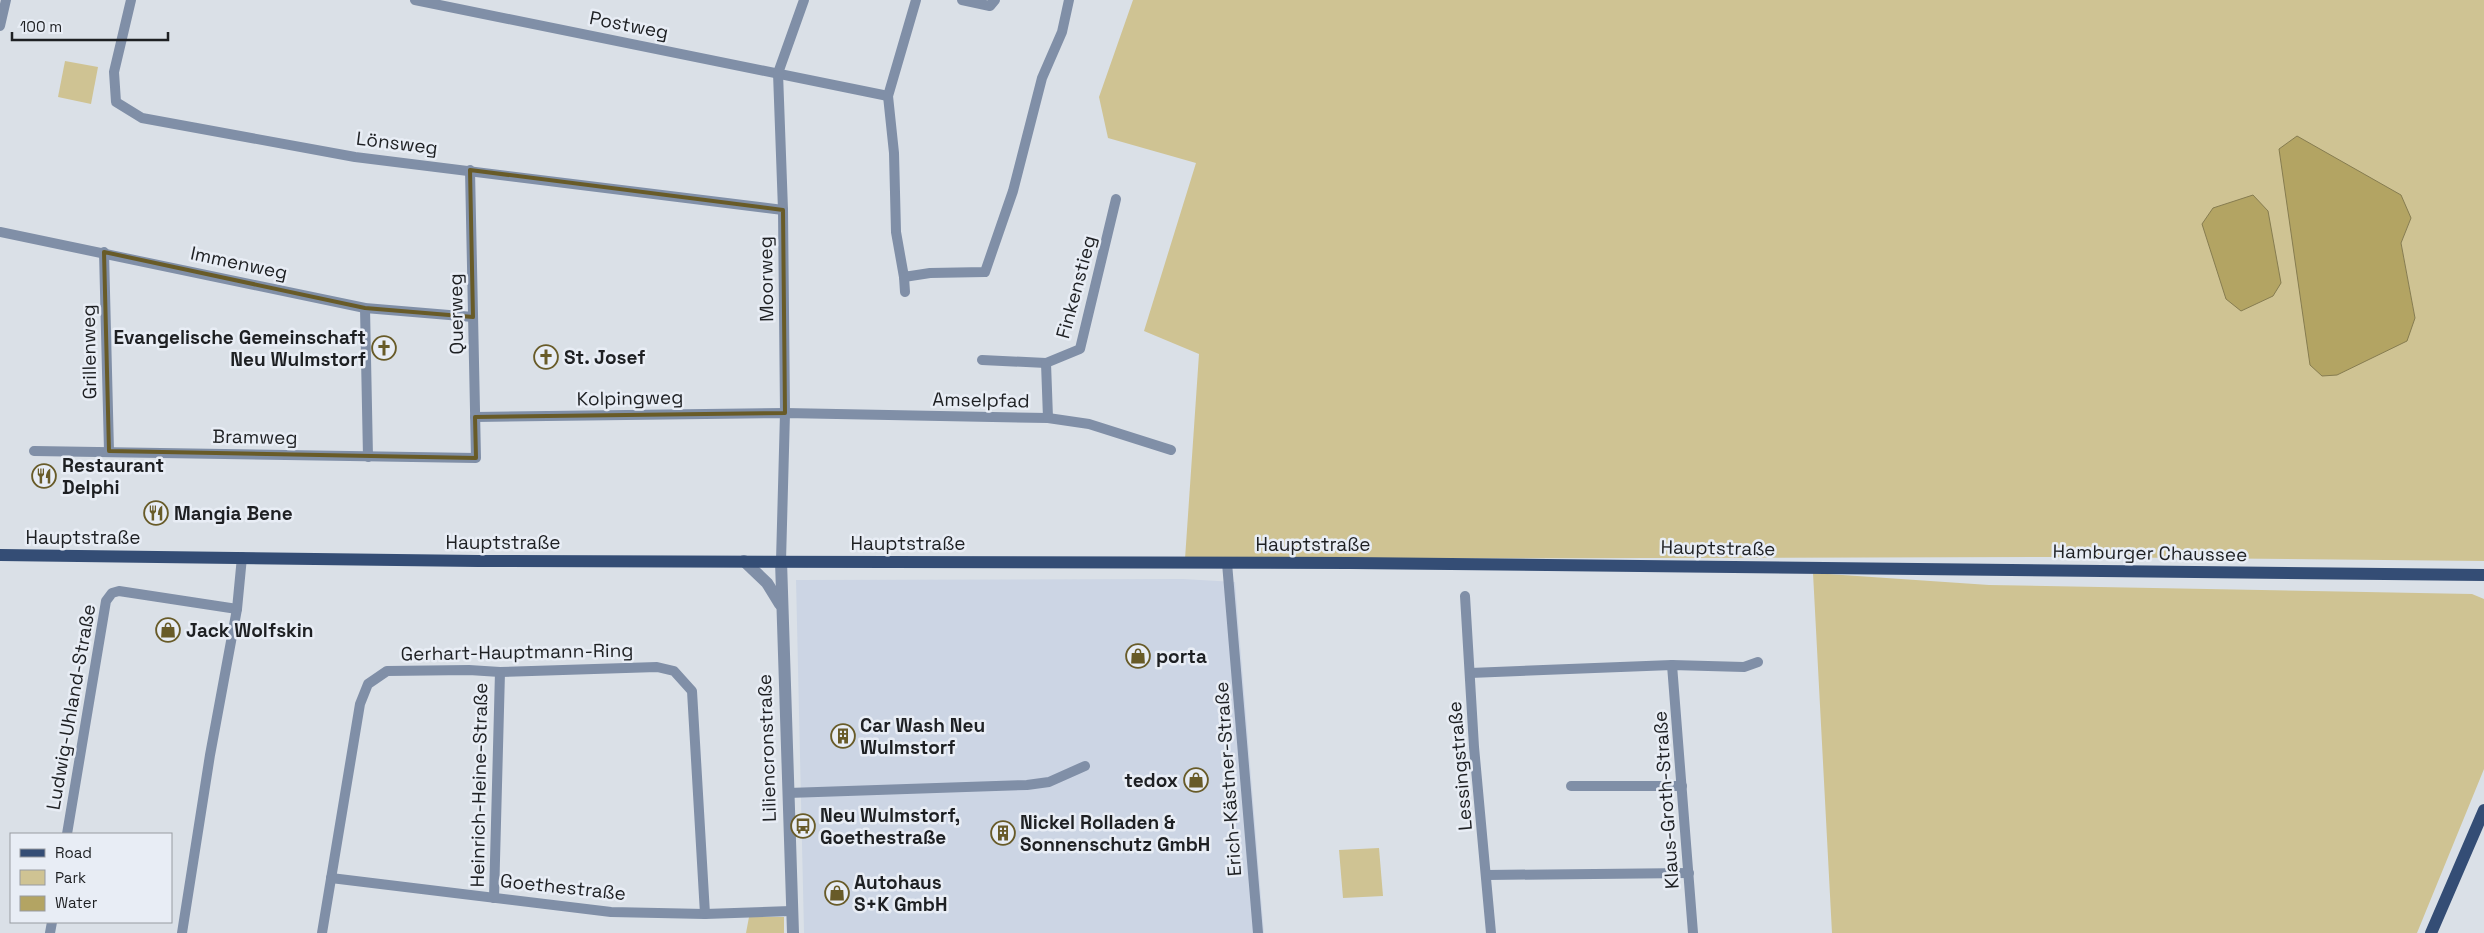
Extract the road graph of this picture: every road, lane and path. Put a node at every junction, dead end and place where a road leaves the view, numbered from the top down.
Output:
1 (6, 0) edge
2 (131, 0) edge
3 (415, 0) edge
4 (804, 0) edge
5 (916, 0) edge
6 (962, 0) edge
7 (995, 0) edge
8 (1069, 0) edge
9 (0, 26) edge
10 (778, 73) junction
11 (888, 96) junction
12 (470, 170) junction
13 (1116, 199) dead end
14 (782, 210) junction
15 (0, 232) edge
16 (104, 252) junction
17 (904, 277) junction
18 (905, 292) dead end
19 (365, 308) junction
20 (473, 317) junction
21 (982, 360) dead end
22 (1046, 363) junction
23 (785, 413) junction
24 (475, 418) junction
25 (1048, 418) junction
26 (1172, 450) dead end
27 (34, 451) dead end
28 (109, 452) junction
29 (368, 457) junction
30 (476, 458) joint
31 (0, 555) edge
32 (242, 557) junction
33 (744, 561) junction
34 (781, 561) junction
35 (1228, 563) junction
36 (1815, 568) joint
37 (2484, 575) edge
38 (1465, 596) dead end
39 (781, 606) junction
40 (237, 609) junction
41 (1758, 662) dead end
42 (1672, 665) junction
43 (500, 672) junction
44 (1470, 673) junction
45 (1085, 766) dead end
46 (1571, 786) dead end
47 (1682, 786) junction
48 (788, 793) junction
49 (2484, 810) edge
50 (66, 833) edge
51 (1689, 873) junction
52 (1487, 875) junction
53 (331, 878) junction
54 (494, 898) junction
55 (791, 911) junction
56 (705, 914) junction
57 (182, 933) edge
58 (322, 933) edge
59 (792, 933) edge
60 (1258, 933) edge
61 (1491, 933) edge
62 (1693, 933) edge
63 (2431, 933) edge

1 - 9 street
2 - 12 street, Lönsweg
3 - 10 street, Postweg
4 - 10 street, Moorweg
5 - 11 street
6 - 7 street
8 - 17 street
10 - 11 street, Postweg
10 - 14 street, Moorweg
11 - 17 street
12 - 14 street, Lönsweg
12 - 20 street, Querweg
13 - 22 street, Finkenstieg
14 - 23 street, Moorweg
15 - 16 street, Immenweg
16 - 19 street, Immenweg
16 - 28 street, Grillenweg
17 - 18 street
19 - 20 street, Immenweg
19 - 29 street
20 - 24 street, Querweg
21 - 22 street, Finkenstieg
22 - 25 street, Finkenstieg
23 - 24 street, Kolpingweg
23 - 25 street, Amselpfad
23 - 34 street, Moorweg
24 - 30 street, Querweg
25 - 26 street, Amselpfad
27 - 28 street, Bramweg
28 - 29 street, Bramweg
29 - 30 street, Bramweg
31 - 32 main road, Hauptstraße
32 - 33 main road, Hauptstraße
32 - 40 street
33 - 34 main road, Hauptstraße
33 - 39 street
34 - 35 main road, Hauptstraße
34 - 39 street, Liliencronstraße
35 - 36 main road, Hauptstraße
35 - 60 street, Erich-Kästner-Straße
36 - 37 main road, Hamburger Chaussee
38 - 44 street, Lessingstraße
39 - 48 street, Liliencronstraße
40 - 50 street, Ludwig-Uhland-Straße
40 - 57 street
41 - 42 street
42 - 44 street
42 - 47 street, Klaus-Groth-Straße
43 - 53 street, Gerhart-Hauptmann-Ring
43 - 54 street, Heinrich-Heine-Straße
43 - 56 street, Gerhart-Hauptmann-Ring
44 - 52 street, Lessingstraße
45 - 48 street
46 - 47 street
47 - 51 street, Klaus-Groth-Straße
48 - 55 street, Liliencronstraße
49 - 63 main road
51 - 52 street
51 - 62 street, Klaus-Groth-Straße
52 - 61 street, Lessingstraße
53 - 54 street, Goethestraße
53 - 58 street, Gerhart-Hauptmann-Ring
54 - 56 street, Goethestraße
55 - 56 street, Goethestraße
55 - 59 street, Liliencronstraße

